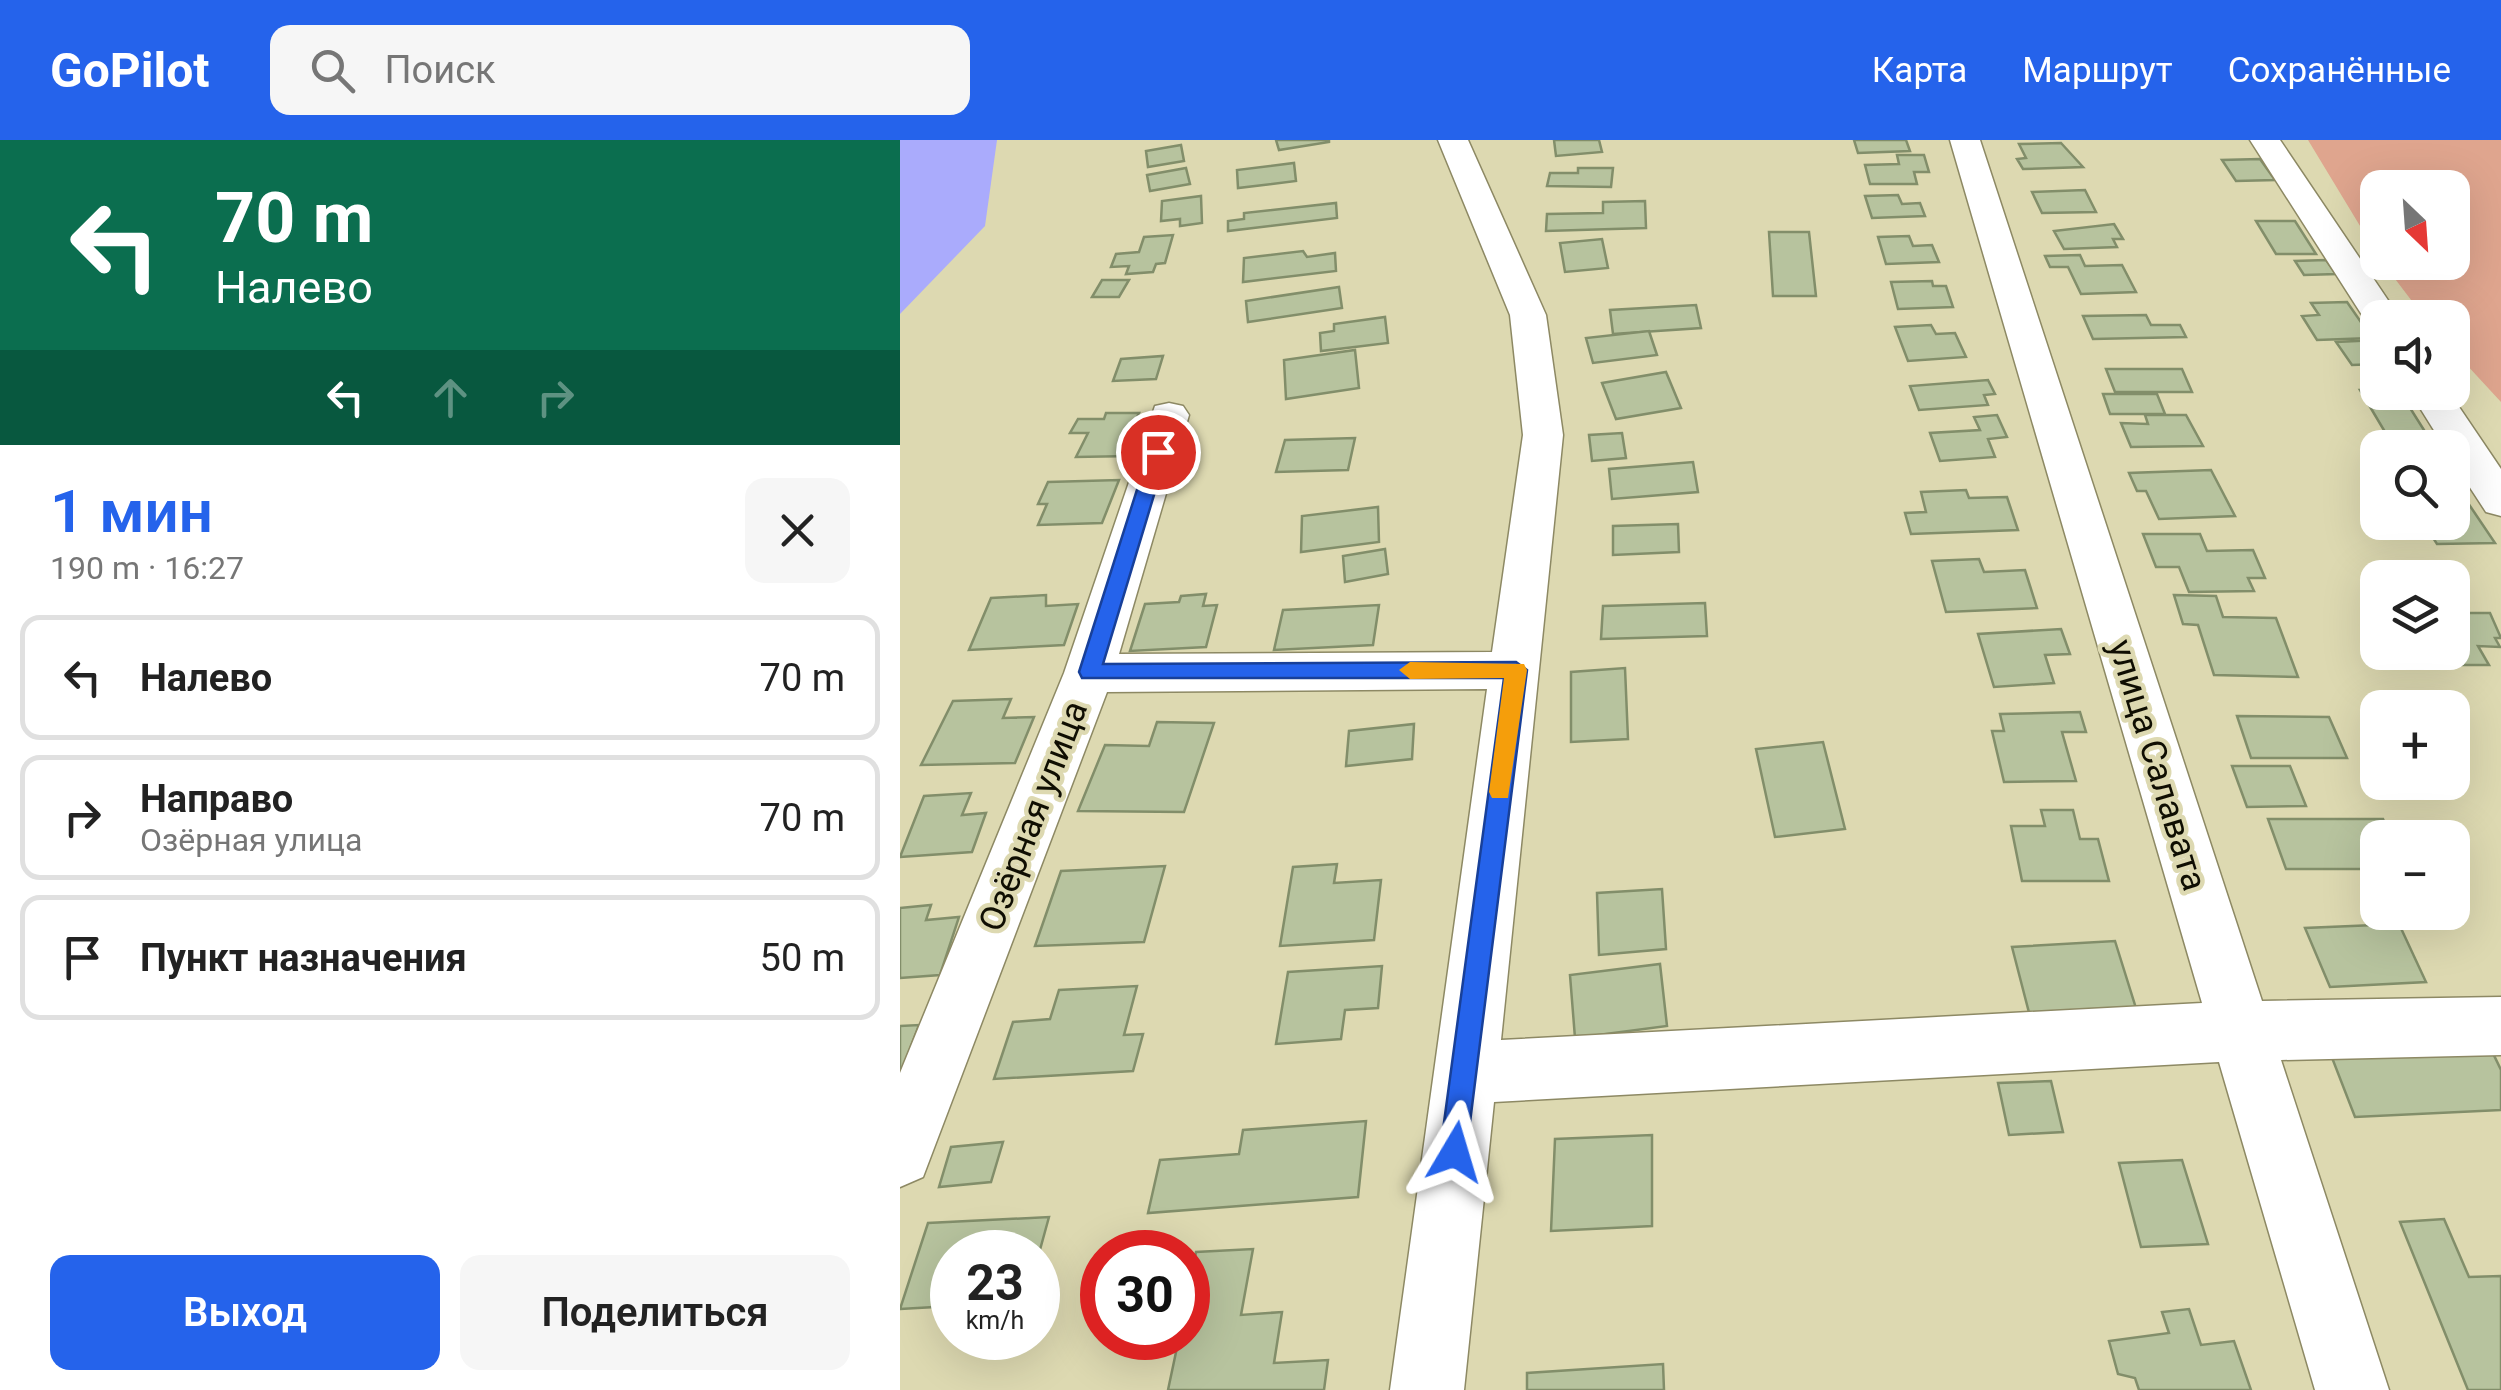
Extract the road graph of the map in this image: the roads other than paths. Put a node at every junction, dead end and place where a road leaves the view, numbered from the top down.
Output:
1 (1453, 140) edge
2 (1965, 140) edge
3 (2265, 140) edge
4 (2370, 300) edge
5 (2441, 410) edge
6 (1169, 415) dead end
7 (2501, 502) edge
8 (1516, 670) junction
9 (1090, 672) junction
10 (2501, 1026) edge
11 (2240, 1031) junction
12 (1464, 1073) junction
13 (900, 1154) edge
14 (1427, 1390) edge
15 (2352, 1390) edge

1 - 8 street
2 - 11 street, улица Салавата
3 - 4 street
5 - 7 street
6 - 9 street, Озёрная улица
8 - 9 street
8 - 12 street
9 - 13 street, Озёрная улица
10 - 11 street
11 - 12 street
11 - 15 street, улица Салавата
12 - 14 street

